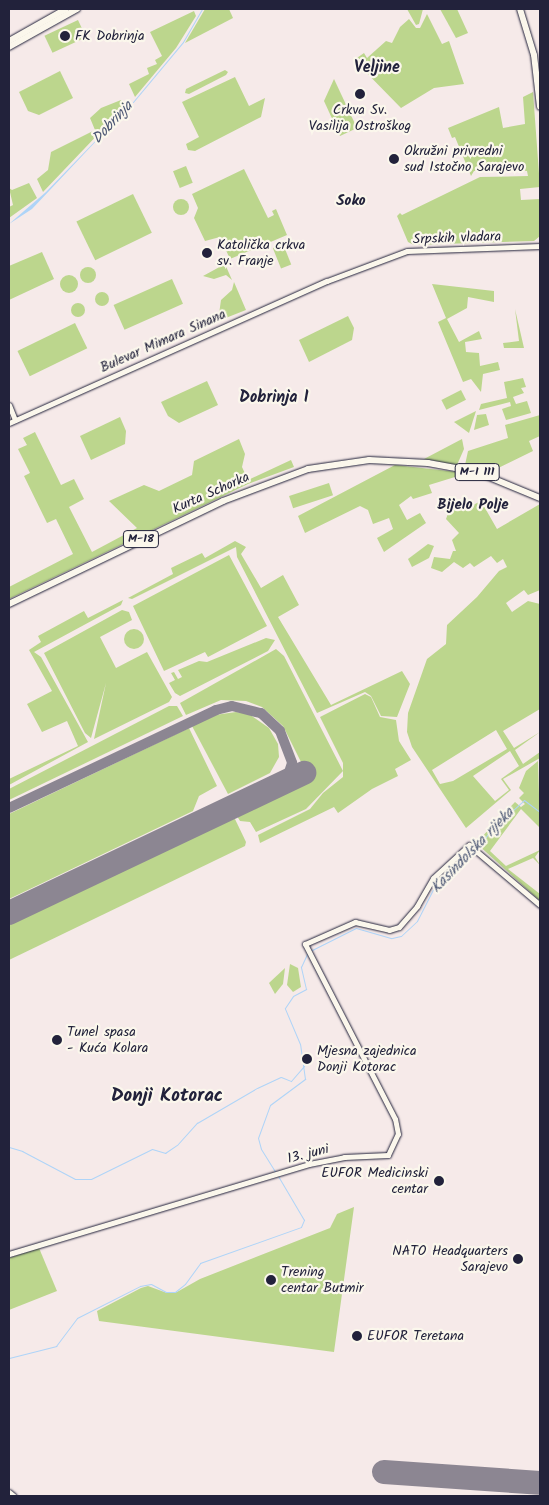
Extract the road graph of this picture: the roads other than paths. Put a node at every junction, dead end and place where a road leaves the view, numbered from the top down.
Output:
1 (66, 9) edge
2 (77, 9) edge
3 (522, 11) edge
4 (9, 41) edge
5 (9, 47) edge
6 (540, 107) edge
7 (540, 244) edge
8 (327, 281) joint
9 (9, 405) edge
10 (15, 420) junction
11 (9, 423) edge
12 (409, 462) joint
13 (540, 498) edge
14 (9, 604) edge
15 (540, 905) edge
16 (9, 1254) edge
17 (9, 1492) edge
18 (14, 1496) edge

1 - 4 main road
2 - 5 main road
3 - 6 main road
7 - 8 street, Srpskih vladara
8 - 10 street, Bulevar Mimara Sinana
9 - 10 street
10 - 11 street, Bulevar Mimara Sinana
12 - 13 main road, M-I 111
12 - 14 main road, Kurta Schorka / M-18
15 - 16 street, 13. juni
17 - 18 street

